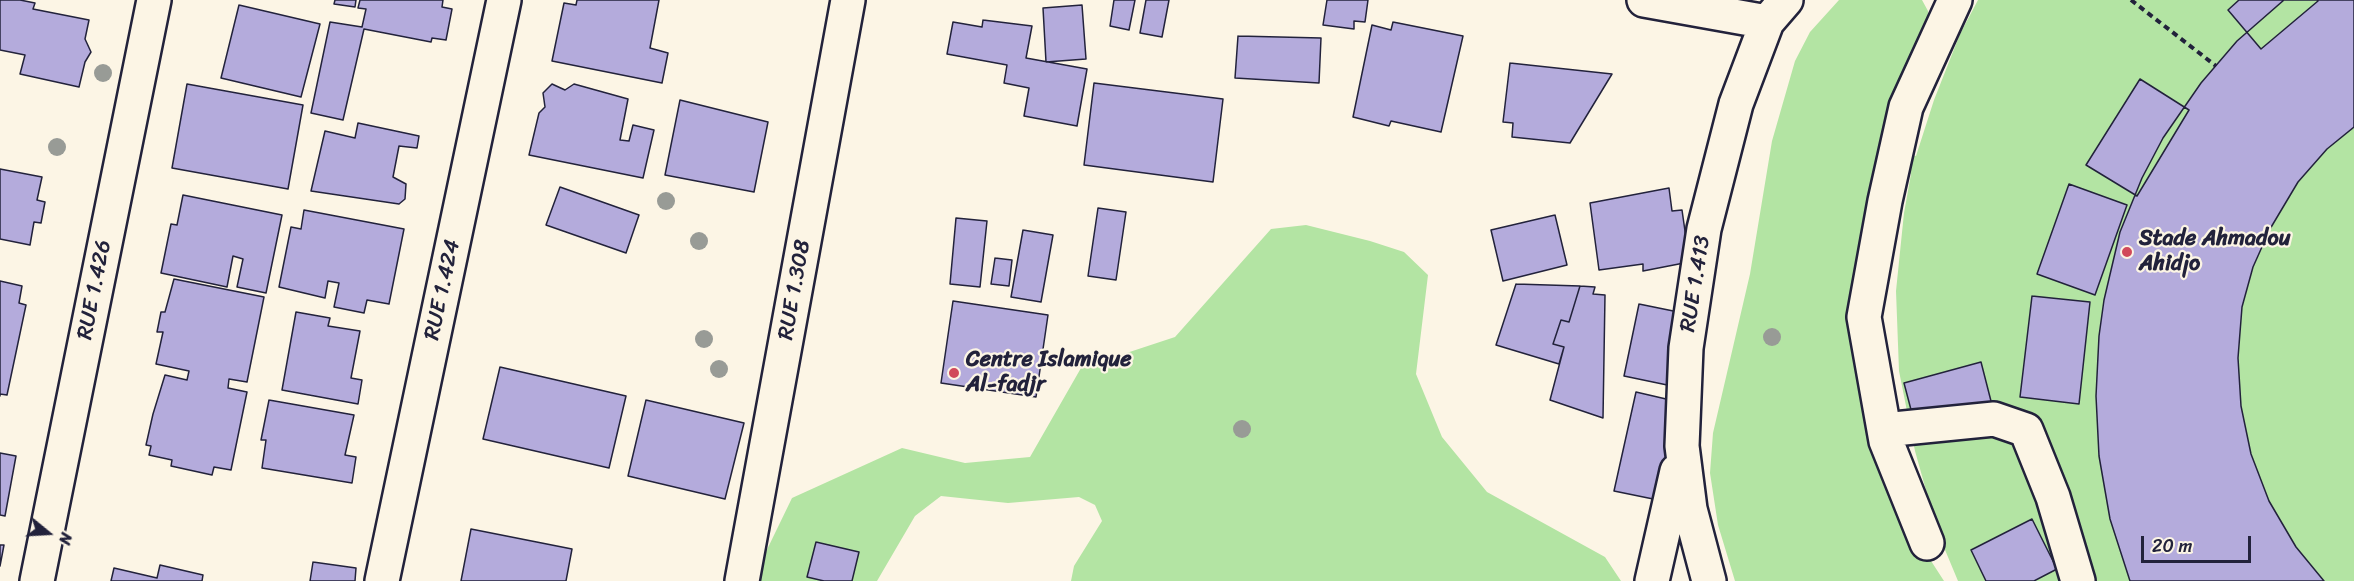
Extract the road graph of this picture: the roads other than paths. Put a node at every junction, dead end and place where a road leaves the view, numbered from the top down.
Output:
1 (154, 0) edge
2 (504, 0) edge
3 (848, 0) edge
4 (1644, 0) edge
5 (1955, 0) edge
6 (1776, 11) edge
7 (1884, 430) junction
8 (1682, 446) junction
9 (1927, 543) dead end
10 (37, 581) edge
11 (382, 581) edge
12 (742, 581) edge
13 (1652, 581) edge
14 (1709, 581) edge
15 (2078, 581) edge

1 - 10 street, RUE 1.426
2 - 11 street, RUE 1.424
3 - 12 street, RUE 1.308
4 - 6 street
5 - 7 street
6 - 8 street, RUE 1.413
7 - 9 street
7 - 15 street
8 - 13 street
8 - 14 street, RUE 1.413

